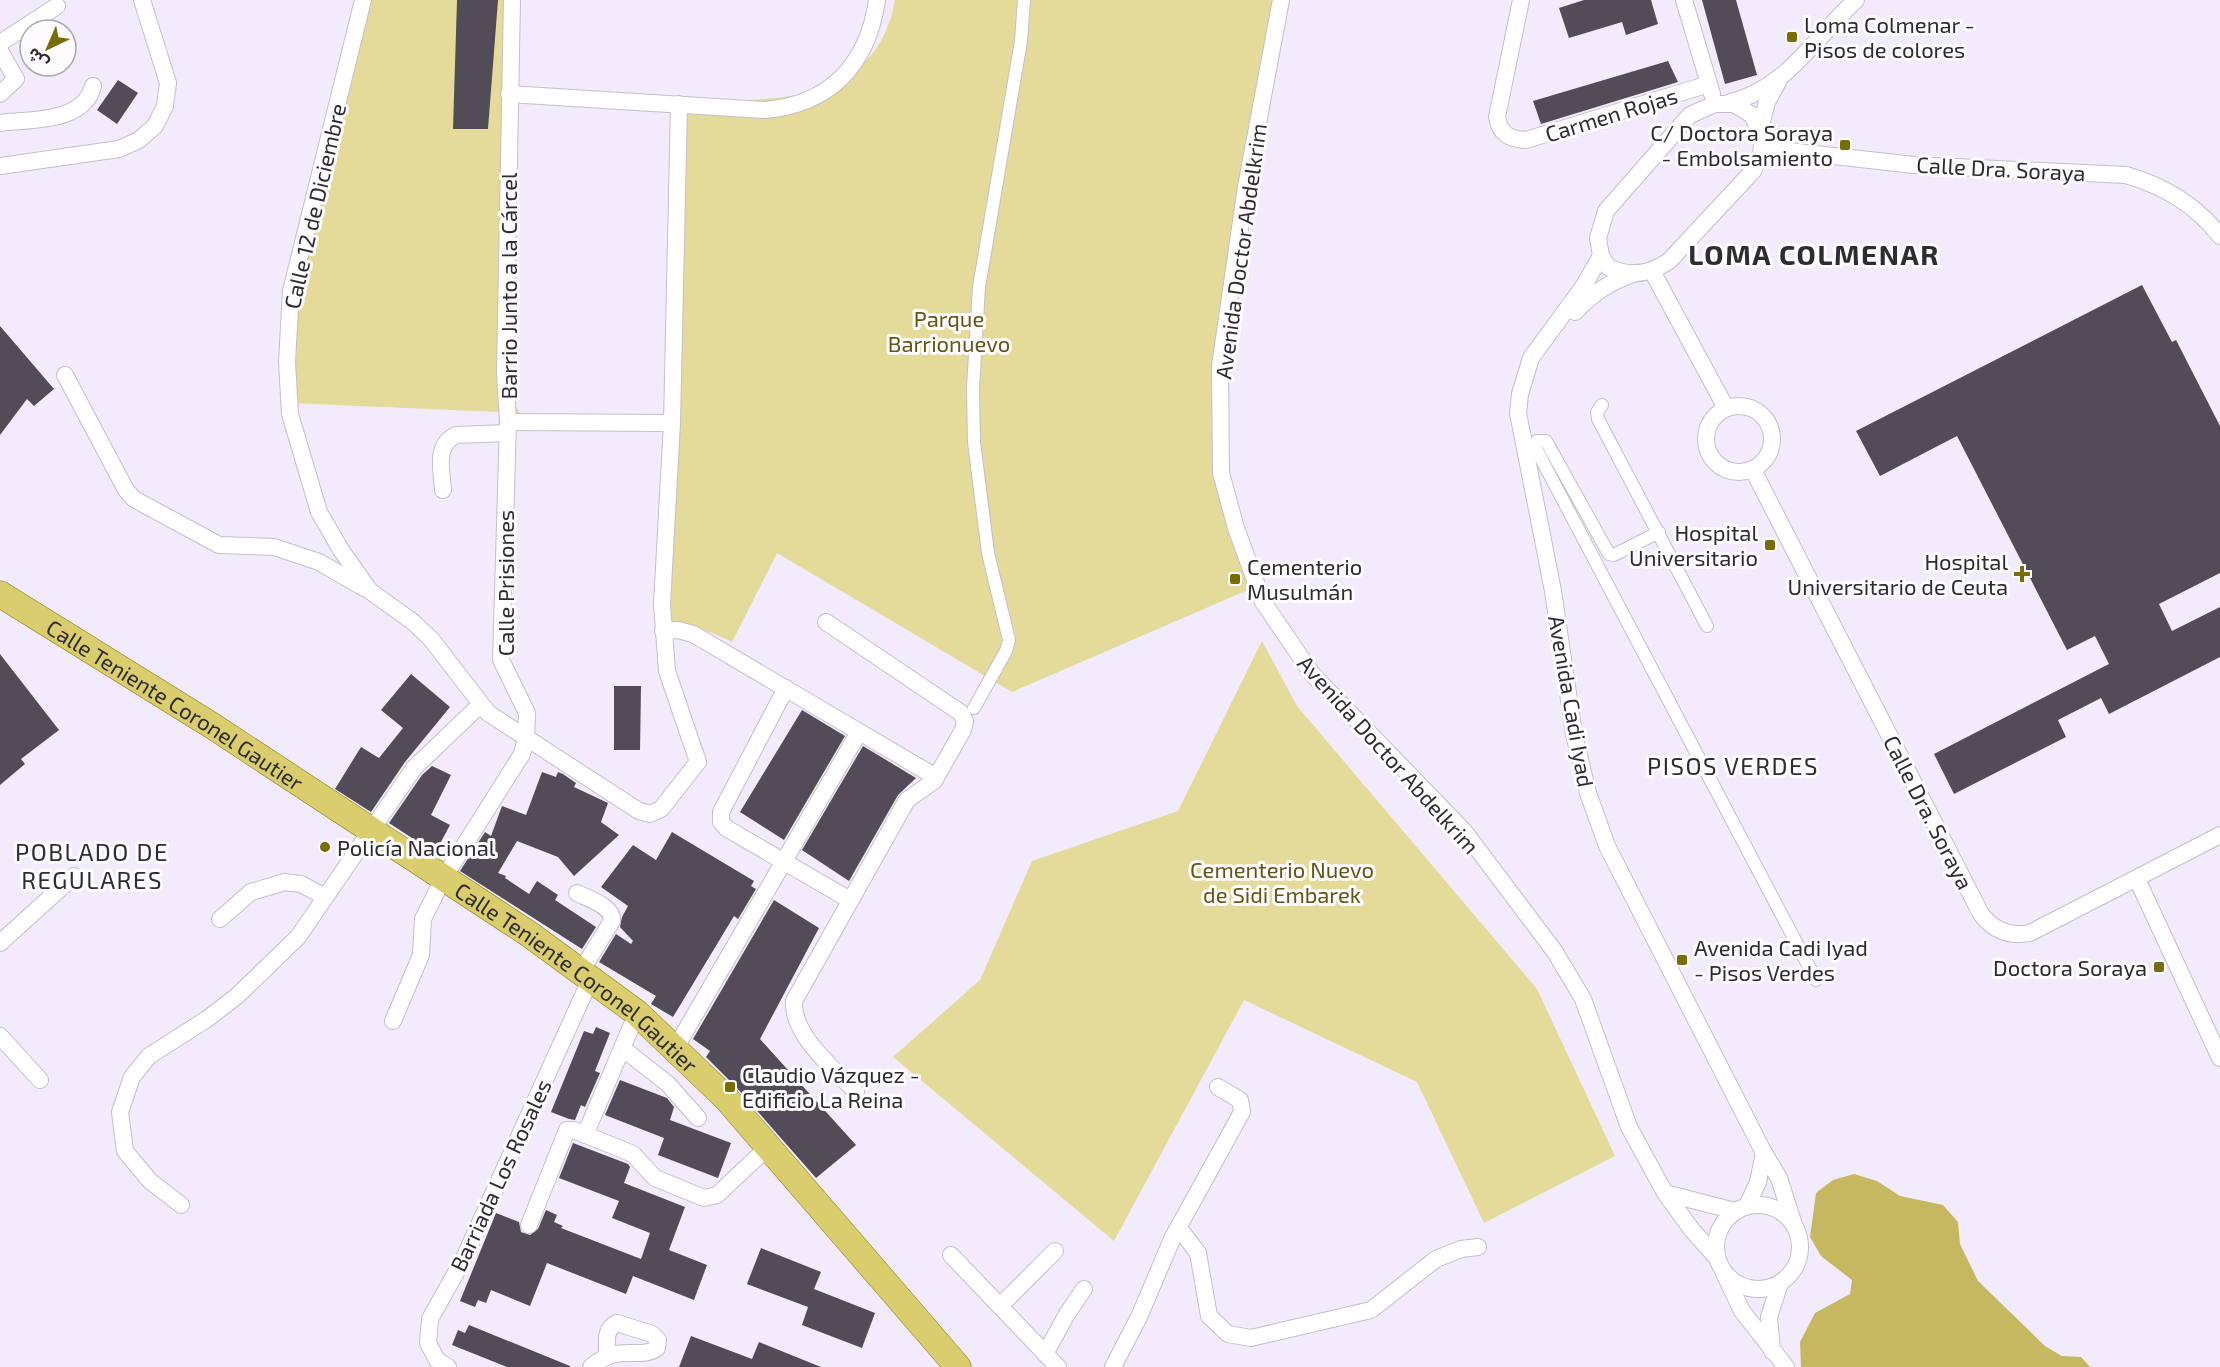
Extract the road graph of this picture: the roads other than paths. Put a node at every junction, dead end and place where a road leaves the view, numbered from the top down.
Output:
1 (142, 0) edge
2 (363, 0) edge
3 (512, 0) edge
4 (877, 0) edge
5 (1024, 0) edge
6 (1281, 0) edge
7 (1521, 0) edge
8 (1684, 0) edge
9 (1856, 0) edge
10 (57, 6) dead end
11 (0, 43) edge
12 (0, 51) edge
13 (1780, 79) junction
14 (1709, 84) junction
15 (93, 86) dead end
16 (0, 94) edge
17 (509, 94) junction
18 (679, 104) junction
19 (1719, 104) junction
20 (0, 123) edge
21 (1760, 129) junction
22 (1763, 148) junction
23 (0, 166) edge
24 (2220, 236) edge
25 (1601, 256) junction
26 (1652, 271) junction
27 (1633, 274) junction
28 (1531, 358) junction
29 (65, 375) dead end
30 (1602, 405) dead end
31 (1726, 408) junction
32 (672, 423) junction
33 (508, 427) junction
34 (1753, 470) junction
35 (443, 490) dead end
36 (1659, 532) junction
37 (370, 591) junction
38 (0, 594) edge
39 (826, 622) dead end
40 (1707, 626) dead end
41 (663, 631) junction
42 (786, 688) junction
43 (480, 705) junction
44 (974, 708) dead end
45 (859, 732) junction
46 (526, 740) junction
47 (936, 777) junction
48 (371, 831) junction
49 (2220, 836) edge
50 (782, 863) junction
51 (74, 876) dead end
52 (443, 879) junction
53 (2137, 879) junction
54 (577, 893) dead end
55 (326, 897) junction
56 (850, 900) junction
57 (220, 919) dead end
58 (0, 943) edge
59 (586, 975) junction
60 (1816, 980) dead end
61 (637, 1013) junction
62 (393, 1021) dead end
63 (0, 1036) edge
64 (676, 1047) junction
65 (622, 1048) junction
66 (2220, 1058) edge
67 (40, 1080) dead end
68 (1218, 1087) dead end
69 (856, 1092) dead end
70 (698, 1118) dead end
71 (585, 1135) junction
72 (768, 1147) junction
73 (1764, 1153) junction
74 (1665, 1193) junction
75 (181, 1205) dead end
76 (1741, 1209) junction
77 (529, 1225) dead end
78 (1794, 1225) junction
79 (1179, 1228) junction
80 (1478, 1247) dead end
81 (1055, 1251) dead end
82 (951, 1255) dead end
83 (1720, 1264) junction
84 (1780, 1283) junction
85 (1084, 1289) dead end
86 (1000, 1306) junction
87 (1773, 1352) junction
88 (1045, 1354) junction
89 (607, 1355) dead end
90 (448, 1367) edge
91 (591, 1367) edge
92 (958, 1367) edge
93 (1058, 1367) edge
94 (1113, 1367) edge
95 (1786, 1367) edge

1 - 23 street
2 - 37 street, Calle 12 de Diciembre
3 - 17 street, Barrio Junto a la Cárcel
4 - 18 street
5 - 44 street
6 - 74 street, Avenida Doctor Abdelkrim
7 - 14 street, Carmen Rojas
8 - 14 street
9 - 13 street
10 - 11 street
12 - 16 street
13 - 19 street
13 - 21 street
14 - 19 street
15 - 20 street
17 - 18 street
17 - 33 street, Barrio Junto a la Cárcel
18 - 32 street
19 - 21 street
19 - 25 street
21 - 22 street
22 - 24 street, Calle Dra. Soraya
22 - 26 street
25 - 27 street
25 - 28 street, Avenida Cadi Iyad
26 - 27 street, Avenida Cadi Iyad
26 - 31 street
27 - 28 street, Avenida Cadi Iyad
28 - 73 street, Avenida Cadi Iyad
29 - 37 street
30 - 36 street
31 - 34 street
31 - 34 street
32 - 33 street, Barrio Junto a la Cárcel
32 - 41 street
33 - 35 street
33 - 46 street, Calle Prisiones
34 - 53 street, Calle Dra. Soraya
36 - 40 street
36 - 60 street
37 - 43 street, Calle 12 de Diciembre
38 - 48 main road, Calle Teniente Coronel Gautier
39 - 47 street
41 - 42 street
41 - 46 street
42 - 45 street
42 - 50 street
43 - 46 street, Calle 12 de Diciembre
43 - 48 street
45 - 47 street
45 - 50 street
46 - 52 street
47 - 56 street
48 - 52 main road, Calle Teniente Coronel Gautier
48 - 55 street
49 - 53 street, Calle Dra. Soraya
50 - 56 street
50 - 64 street
51 - 58 street
52 - 59 main road, Calle Teniente Coronel Gautier
52 - 62 street
53 - 66 street
54 - 59 street, Barriada Los Rosales
55 - 57 street
55 - 75 street
56 - 69 street
59 - 61 main road, Calle Teniente Coronel Gautier
59 - 90 street, Barriada Los Rosales
61 - 64 main road, Calle Teniente Coronel Gautier
61 - 65 street
63 - 67 street
64 - 72 main road, Calle Teniente Coronel Gautier
65 - 70 street
65 - 71 street
68 - 79 street
71 - 72 street
71 - 77 street
72 - 92 main road, Calle Teniente Coronel Gautier
73 - 76 street
73 - 78 street, Avenida Cadi Iyad
74 - 76 street
74 - 83 street, Avenida Doctor Abdelkrim
76 - 78 street
76 - 83 street
78 - 84 street
79 - 80 street
79 - 94 street
81 - 86 street
82 - 86 street
83 - 84 street
83 - 87 street, Avenida Doctor Abdelkrim
84 - 87 street
85 - 88 street
86 - 88 street
87 - 95 street, Avenida Doctor Abdelkrim
88 - 93 street
89 - 91 street

